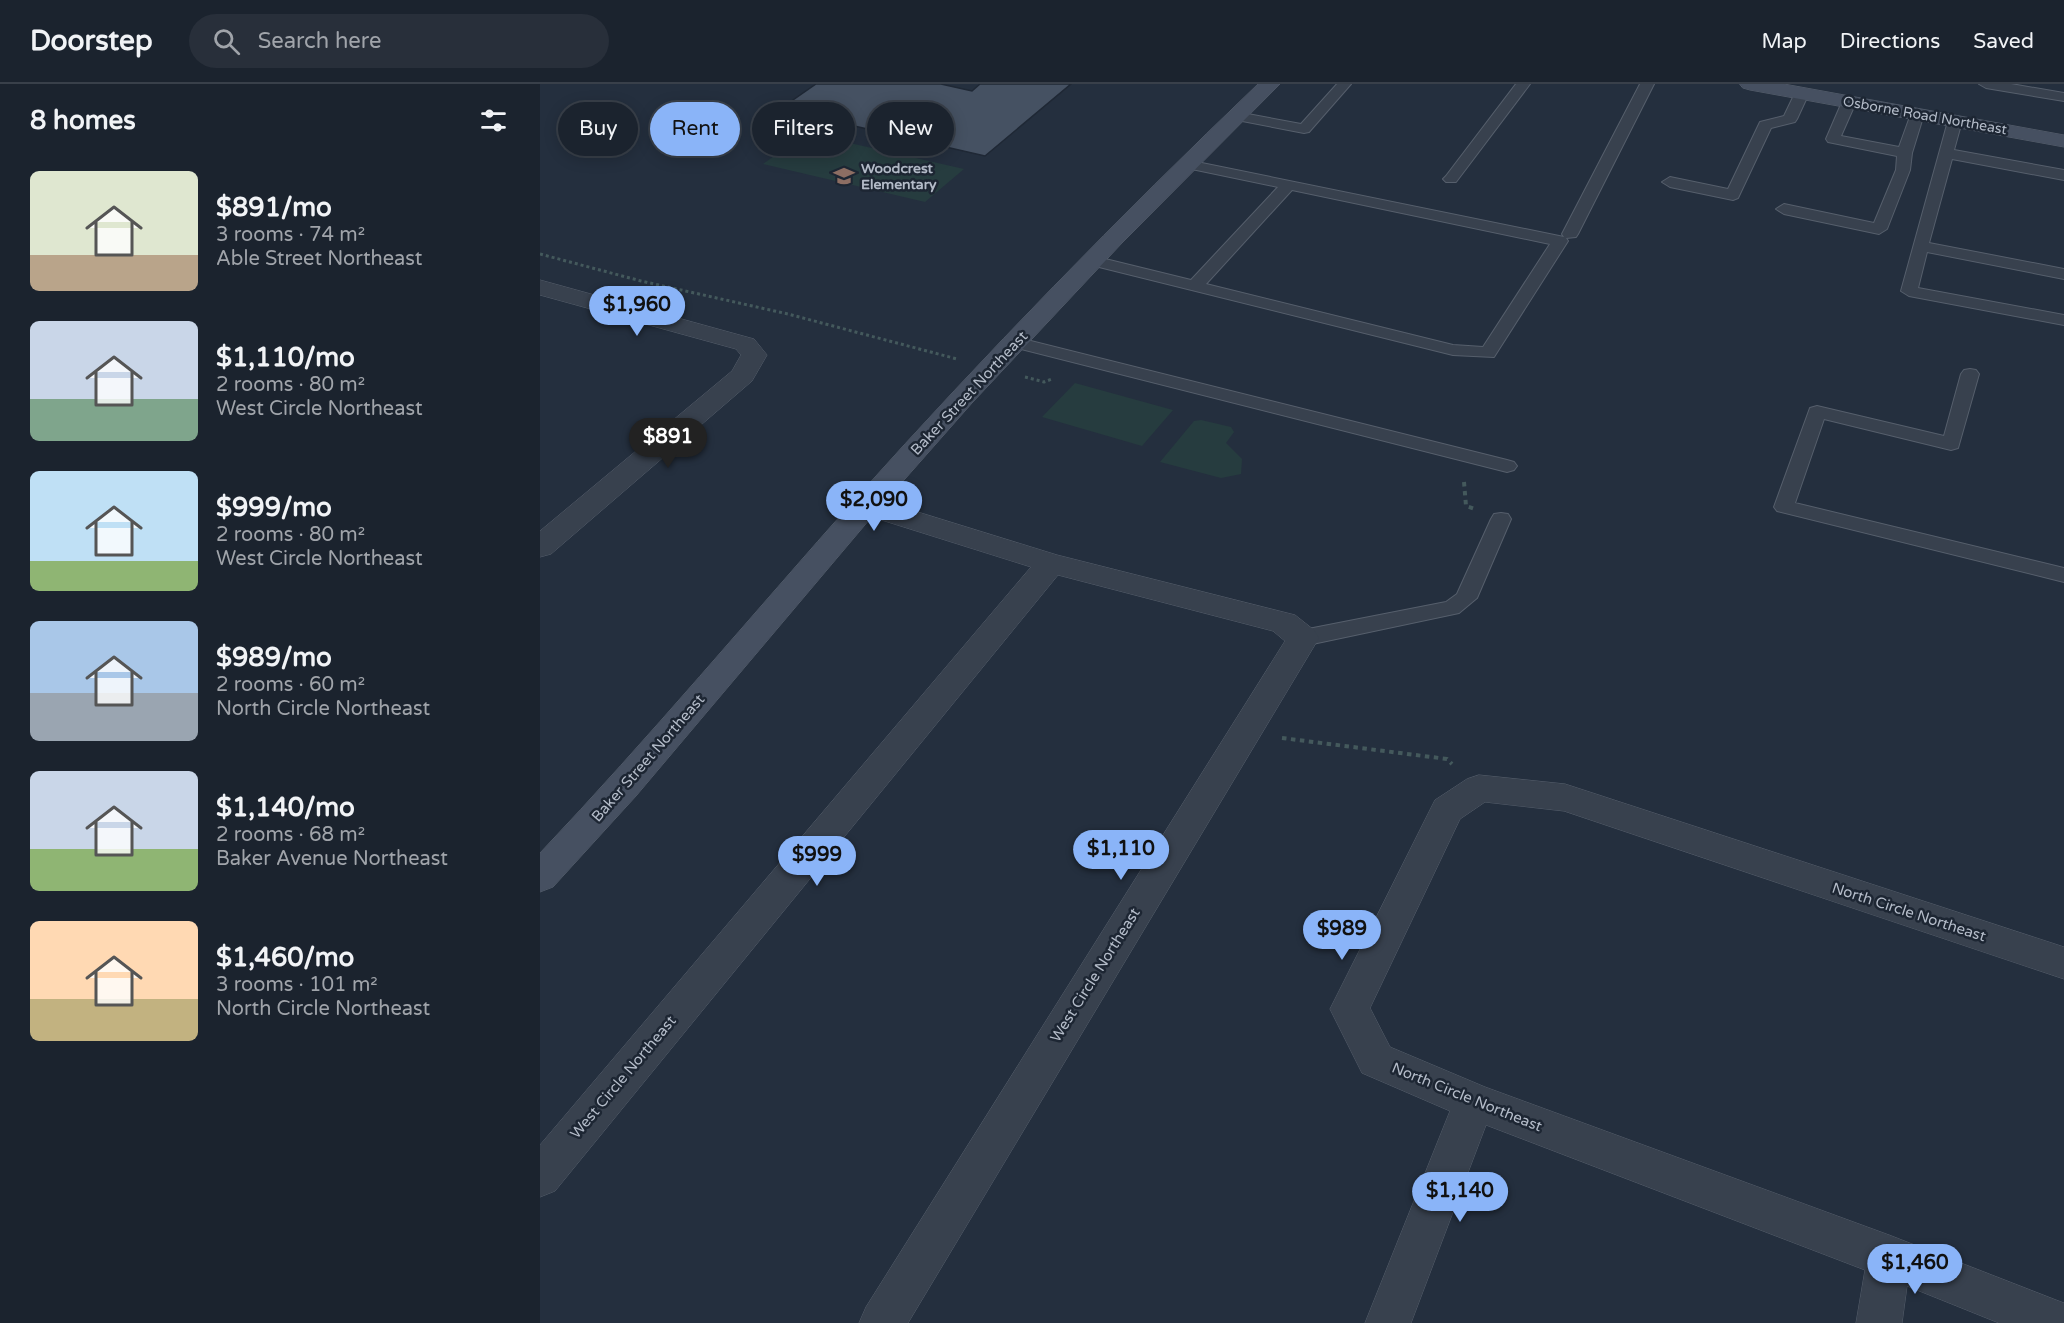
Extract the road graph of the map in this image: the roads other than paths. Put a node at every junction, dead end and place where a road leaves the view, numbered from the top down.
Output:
1 (1270, 84) edge
2 (1344, 84) edge
3 (1523, 84) edge
4 (1647, 84) edge
5 (1750, 84) edge
6 (1986, 84) edge
7 (1802, 93) junction
8 (2064, 97) edge
9 (1849, 102) junction
10 (1917, 114) junction
11 (1237, 116) junction
12 (1955, 121) junction
13 (2064, 141) edge
14 (1905, 153) junction
15 (1946, 153) junction
16 (1187, 164) junction
17 (2064, 175) edge
18 (1451, 179) dead end
19 (1670, 182) dead end
20 (1288, 185) junction
21 (1784, 209) dead end
22 (1570, 234) dead end
23 (1920, 246) junction
24 (1093, 261) junction
25 (2064, 274) edge
26 (1195, 286) junction
27 (540, 287) edge
28 (2064, 320) edge
29 (1015, 342) junction
30 (1970, 374) dead end
31 (1508, 466) dead end
32 (866, 505) junction
33 (1501, 519) dead end
34 (540, 547) edge
35 (1052, 563) junction
36 (2064, 575) edge
37 (1303, 638) junction
38 (540, 877) edge
39 (2064, 963) edge
40 (1474, 1102) junction
41 (540, 1177) edge
42 (1889, 1257) junction
43 (882, 1323) edge
44 (1388, 1323) edge
45 (1879, 1323) edge
46 (2056, 1323) edge

1 - 11 street, Baker Street Northeast
2 - 11 lane
3 - 18 lane
4 - 22 lane
5 - 7 street, Osborne Road Northeast
6 - 8 lane
7 - 9 street, Osborne Road Northeast
7 - 19 lane
9 - 10 street, Osborne Road Northeast
9 - 14 lane
10 - 12 street, Osborne Road Northeast
10 - 14 lane
11 - 16 street, Baker Street Northeast
12 - 13 street, Osborne Road Northeast
12 - 15 lane
14 - 21 lane
15 - 17 lane
15 - 23 lane
16 - 20 lane
16 - 24 street, Baker Street Northeast
20 - 26 lane
20 - 26 lane
23 - 25 lane
23 - 28 lane
24 - 26 lane
24 - 29 street, Baker Street Northeast
27 - 34 street
29 - 31 lane
29 - 32 street, Baker Street Northeast
30 - 36 lane
32 - 35 street
32 - 38 street, Baker Street Northeast
33 - 37 lane
35 - 37 street
35 - 41 street, West Circle Northeast
37 - 43 street, West Circle Northeast
39 - 40 street, North Circle Northeast
40 - 42 street, North Circle Northeast
40 - 44 street
42 - 45 street
42 - 46 street, North Circle Northeast

